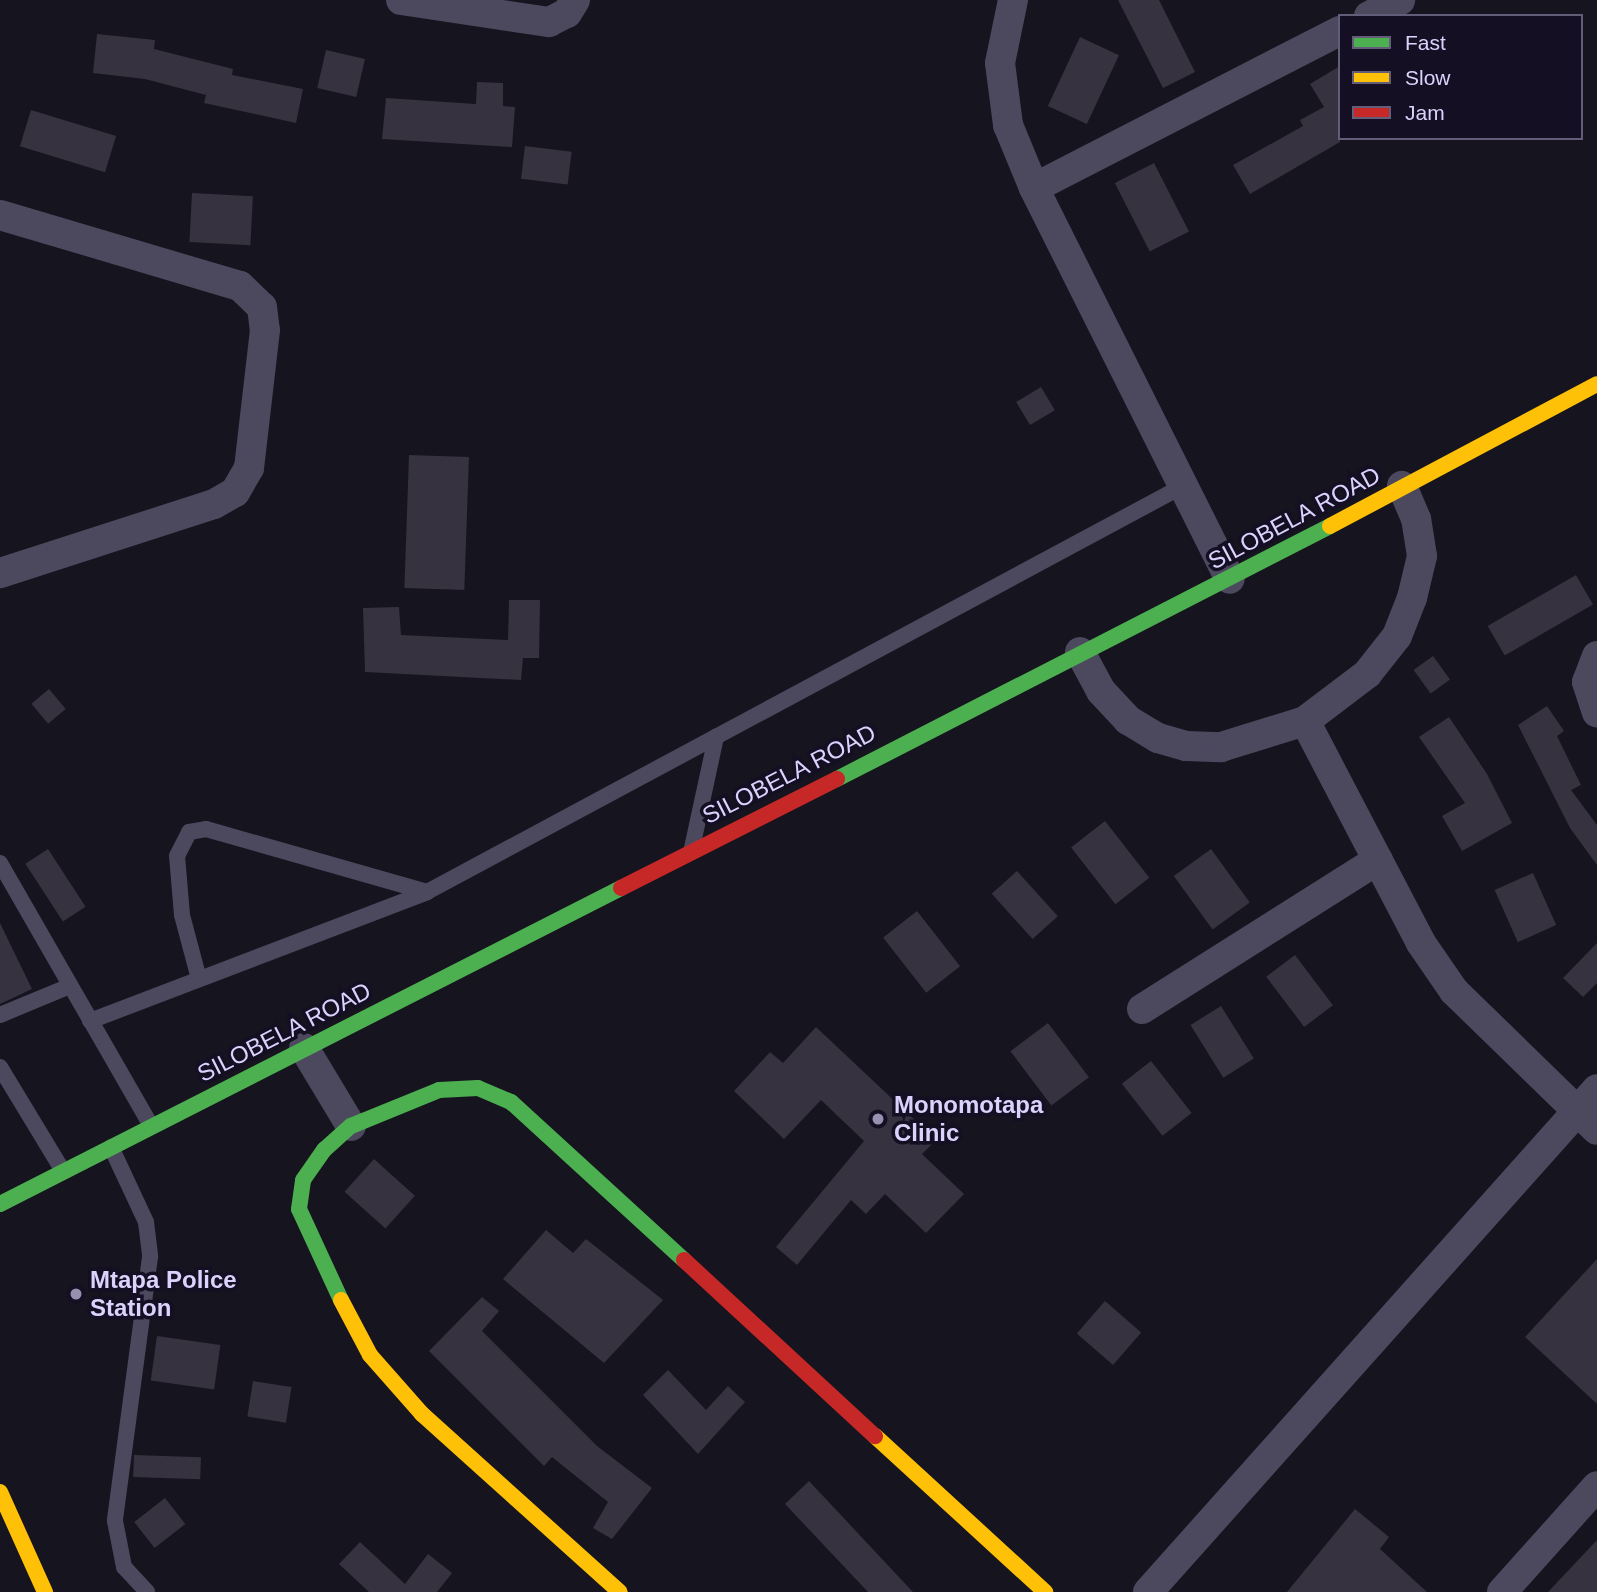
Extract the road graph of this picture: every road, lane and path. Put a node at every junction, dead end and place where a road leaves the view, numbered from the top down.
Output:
1 (401, 0) edge
2 (575, 0) edge
3 (1013, 0) edge
4 (1400, 0) edge
5 (1373, 14) edge
6 (1338, 32) edge
7 (1034, 188) junction
8 (0, 215) edge
9 (1597, 384) edge
10 (1184, 486) junction
11 (1402, 486) junction
12 (0, 573) edge
13 (1230, 579) junction
14 (1080, 652) junction
15 (1597, 656) edge
16 (1597, 712) edge
17 (1305, 720) junction
18 (716, 737) junction
19 (692, 849) junction
20 (1378, 860) junction
21 (0, 863) edge
22 (427, 892) junction
23 (199, 979) junction
24 (70, 986) junction
25 (1142, 1009) dead end
26 (0, 1015) edge
27 (90, 1021) junction
28 (303, 1048) junction
29 (0, 1067) edge
30 (1597, 1089) edge
31 (1587, 1121) edge
32 (150, 1126) junction
33 (351, 1126) junction
34 (111, 1147) junction
35 (63, 1171) junction
36 (0, 1204) edge
37 (1597, 1486) edge
38 (0, 1492) edge
39 (45, 1592) edge
40 (147, 1592) edge
41 (620, 1592) edge
42 (1045, 1592) edge
43 (1147, 1592) edge
44 (1503, 1592) edge

1 - 2 street
3 - 7 street
4 - 5 street
6 - 7 street
7 - 10 street
8 - 12 street
9 - 11 street, SILOBELA ROAD
10 - 13 street
10 - 18 lane
11 - 13 street, SILOBELA ROAD
11 - 17 street
13 - 14 street, SILOBELA ROAD
14 - 17 street
14 - 19 street, SILOBELA ROAD
15 - 16 street
17 - 20 street
18 - 19 lane
18 - 22 lane
19 - 28 street, SILOBELA ROAD
20 - 25 street
20 - 31 street
21 - 24 lane
22 - 23 lane
22 - 23 lane
23 - 27 lane
24 - 26 lane
24 - 27 lane
27 - 32 lane
28 - 32 street, SILOBELA ROAD
28 - 33 street
29 - 35 lane
30 - 31 street
31 - 43 street
32 - 34 street, SILOBELA ROAD
33 - 41 street
33 - 42 street
34 - 35 street, SILOBELA ROAD
34 - 40 lane
35 - 36 street, SILOBELA ROAD
37 - 44 street
38 - 39 street

